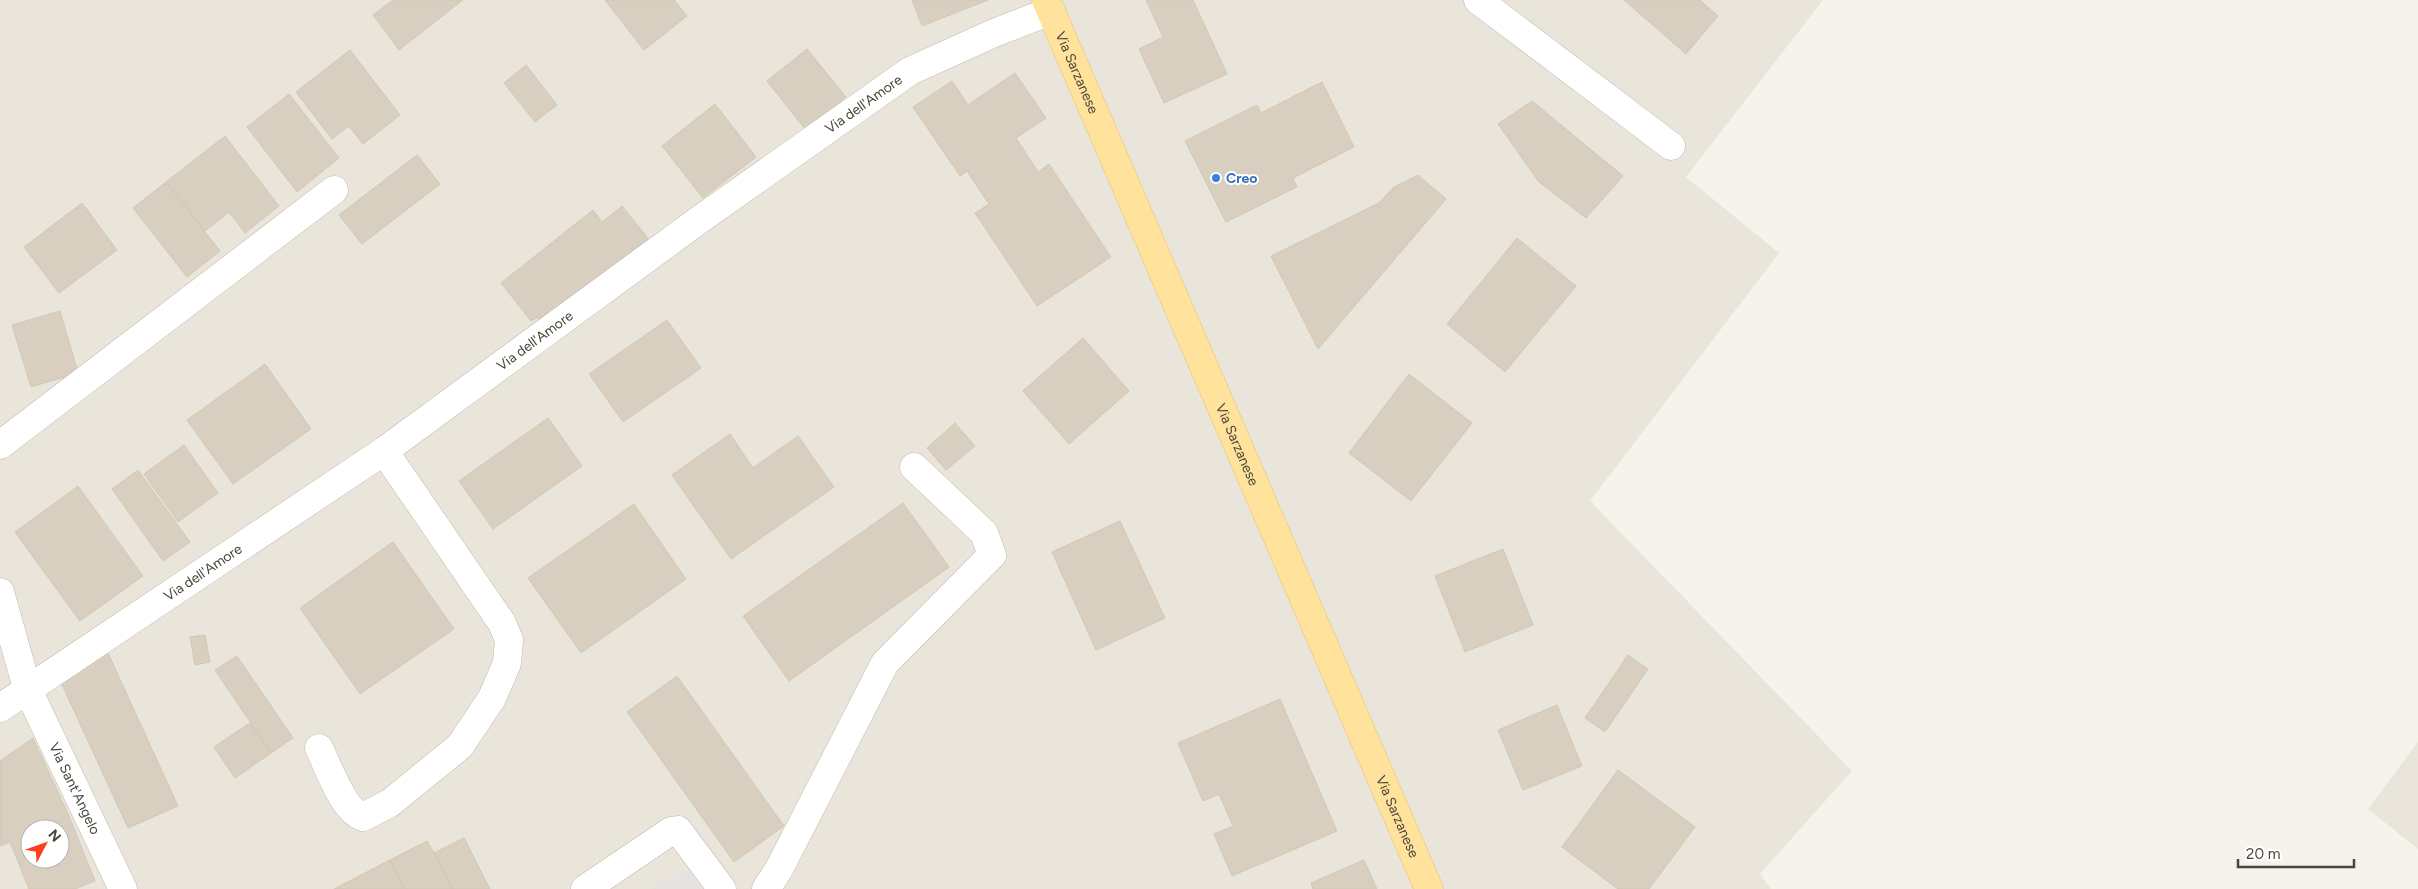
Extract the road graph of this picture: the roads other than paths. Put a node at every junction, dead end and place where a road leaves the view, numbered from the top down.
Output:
1 (1478, 0) edge
2 (1049, 6) edge
3 (1672, 146) dead end
4 (334, 190) dead end
5 (0, 446) edge
6 (384, 451) junction
7 (914, 468) dead end
8 (0, 592) edge
9 (27, 688) junction
10 (0, 708) edge
11 (319, 748) dead end
12 (123, 889) edge
13 (585, 889) edge
14 (722, 889) edge
15 (766, 889) edge
16 (1428, 889) edge

1 - 3 street
2 - 6 street, Via dell'Amore
2 - 16 main road, Via Sarzanese
4 - 5 street
6 - 9 street, Via dell'Amore
6 - 11 street
7 - 15 street
8 - 9 street, Via Sant'Angelo
9 - 10 street, Via dell'Amore
9 - 12 street, Via Sant'Angelo
13 - 14 street

